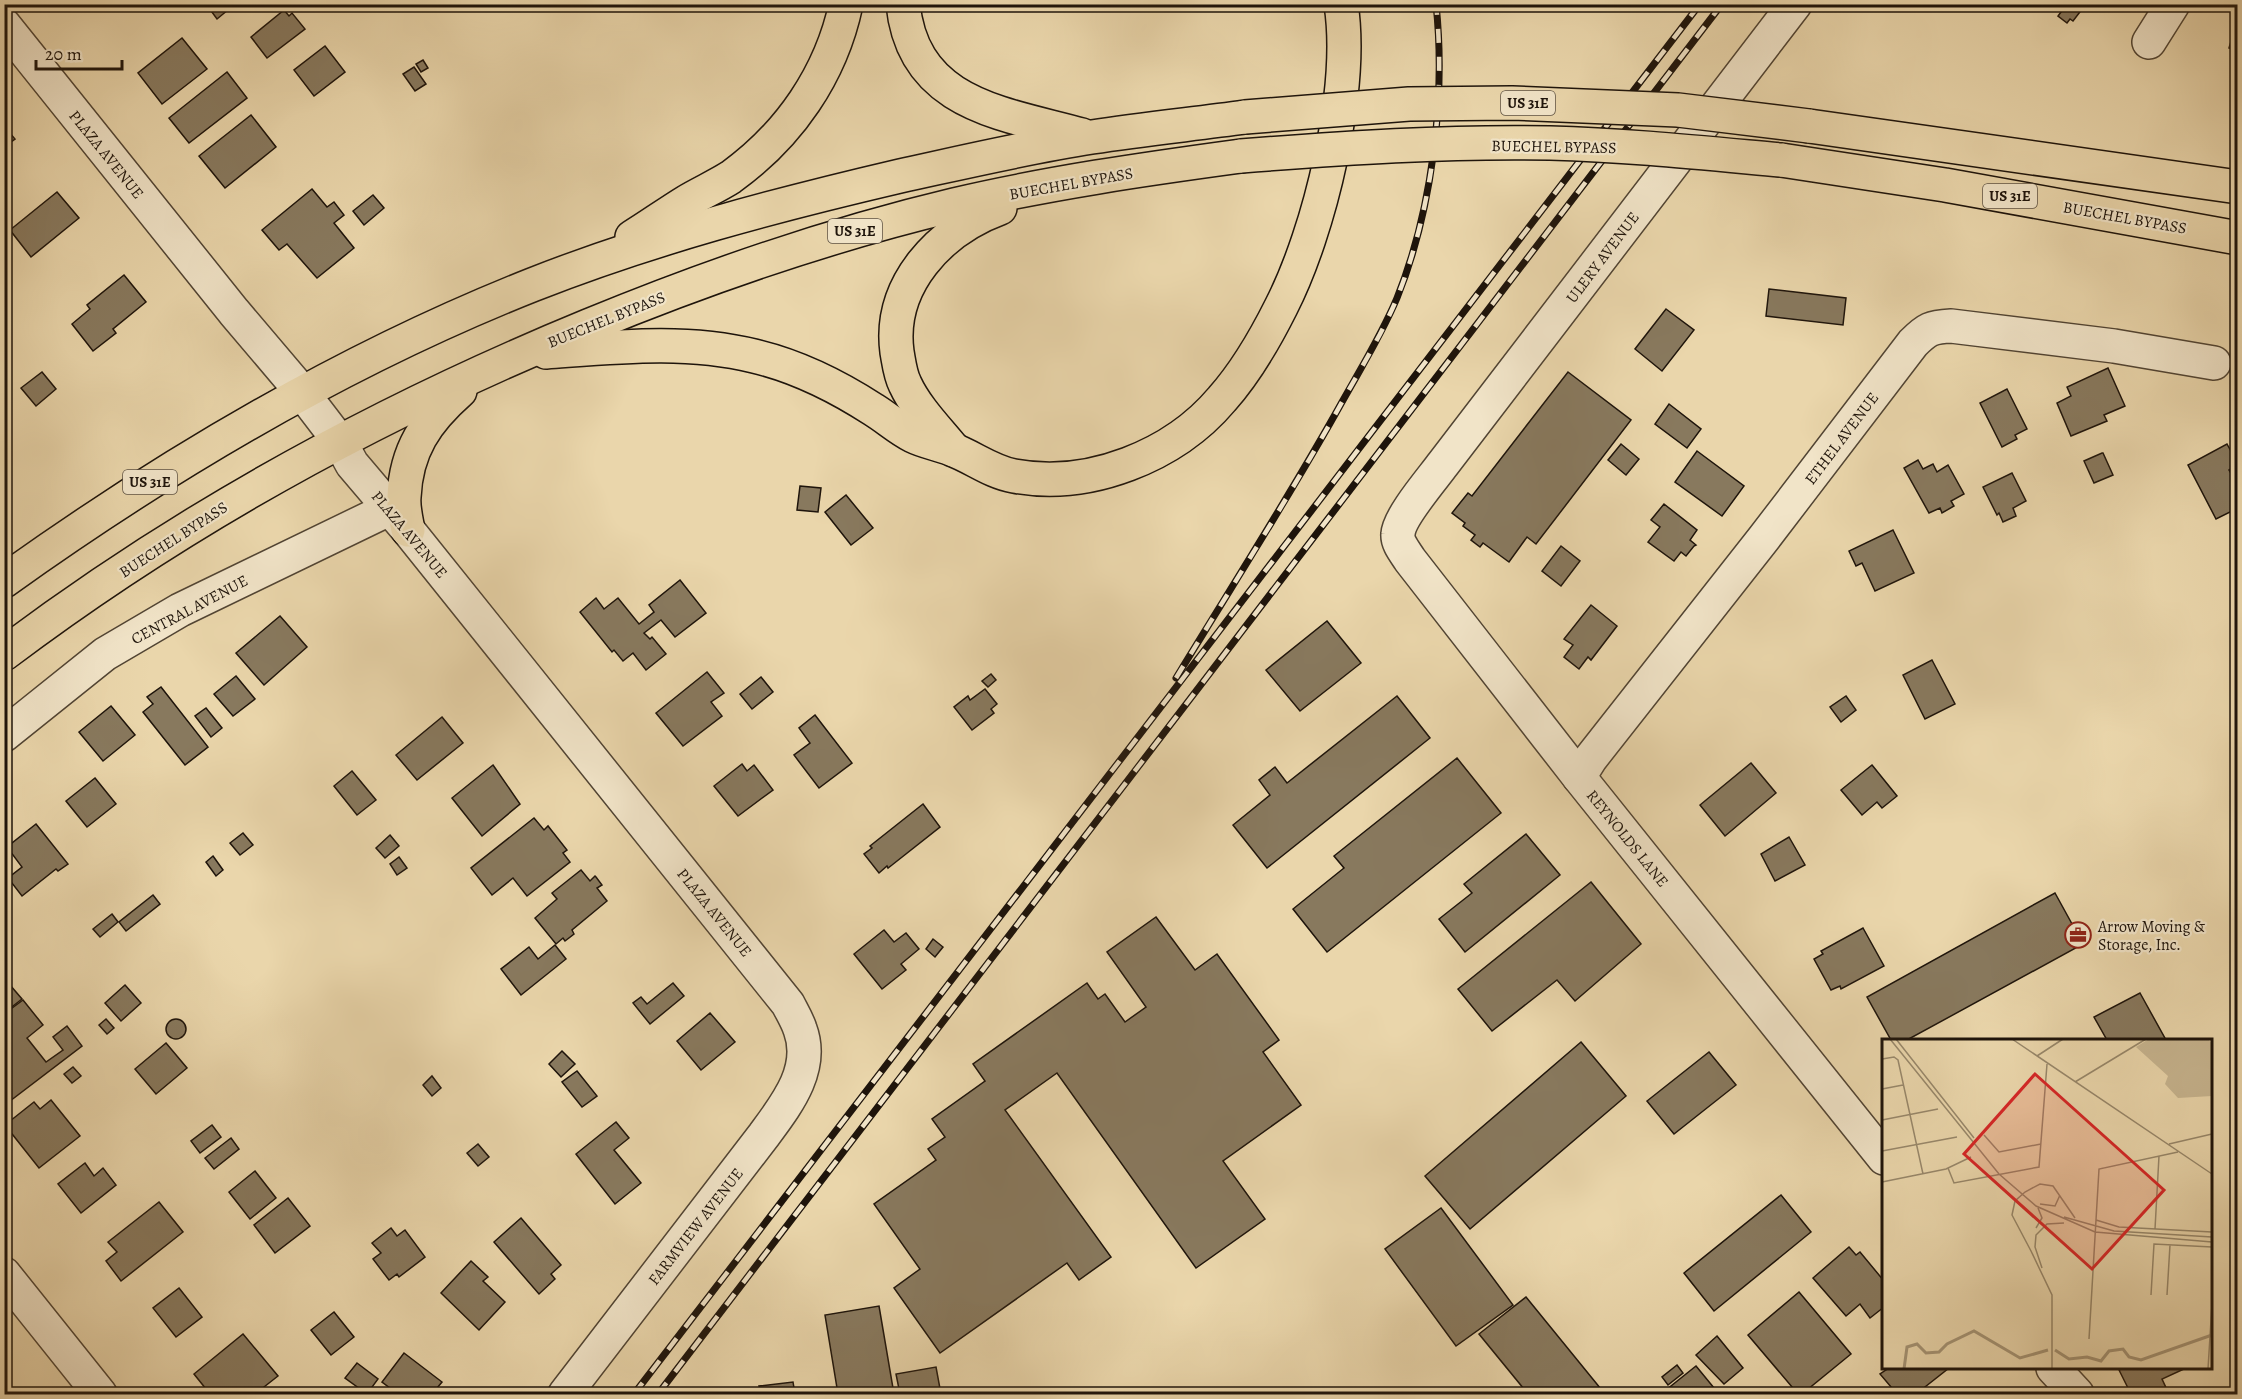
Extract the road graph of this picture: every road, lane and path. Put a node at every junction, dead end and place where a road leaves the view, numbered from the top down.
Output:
1 (846, 4) edge
2 (903, 4) edge
3 (1341, 4) edge
4 (1795, 4) edge
5 (2173, 4) edge
6 (4, 25) edge
7 (2149, 42) dead end
8 (1090, 137) junction
9 (1066, 183) junction
10 (2238, 187) edge
11 (2238, 238) edge
12 (594, 263) junction
13 (520, 354) junction
14 (2214, 363) dead end
15 (486, 369) junction
16 (302, 391) junction
17 (340, 442) junction
18 (954, 450) junction
19 (1410, 510) joint
20 (398, 519) junction
21 (4, 581) edge
22 (4, 654) edge
23 (4, 735) edge
24 (1579, 777) junction
25 (803, 1048) joint
26 (1882, 1156) edge
27 (4, 1274) edge
28 (2054, 1369) edge
29 (100, 1395) edge
30 (565, 1395) edge
31 (2077, 1395) edge

1 - 12 main road
2 - 8 main road
3 - 18 main road
4 - 19 street, ULERY AVENUE
5 - 7 street
6 - 16 street, PLAZA AVENUE
8 - 10 main road, US 31E, bridge
8 - 12 main road, US 31E
9 - 11 main road, BUECHEL BYPASS / US 31E, bridge
9 - 13 main road, BUECHEL BYPASS / US 31E
9 - 18 main road
12 - 16 main road, US 31E
13 - 15 main road, BUECHEL BYPASS / US 31E
13 - 18 main road
14 - 24 street, ETHEL AVENUE
15 - 17 main road, BUECHEL BYPASS / US 31E
15 - 20 main road
16 - 17 street, PLAZA AVENUE
16 - 21 main road, US 31E
17 - 20 street, PLAZA AVENUE
17 - 22 main road, BUECHEL BYPASS / US 31E
19 - 24 street, REYNOLDS LANE
20 - 23 street, CENTRAL AVENUE
20 - 25 street, PLAZA AVENUE
24 - 26 street, REYNOLDS LANE
25 - 30 street, FARMVIEW AVENUE
27 - 29 street
28 - 31 street

